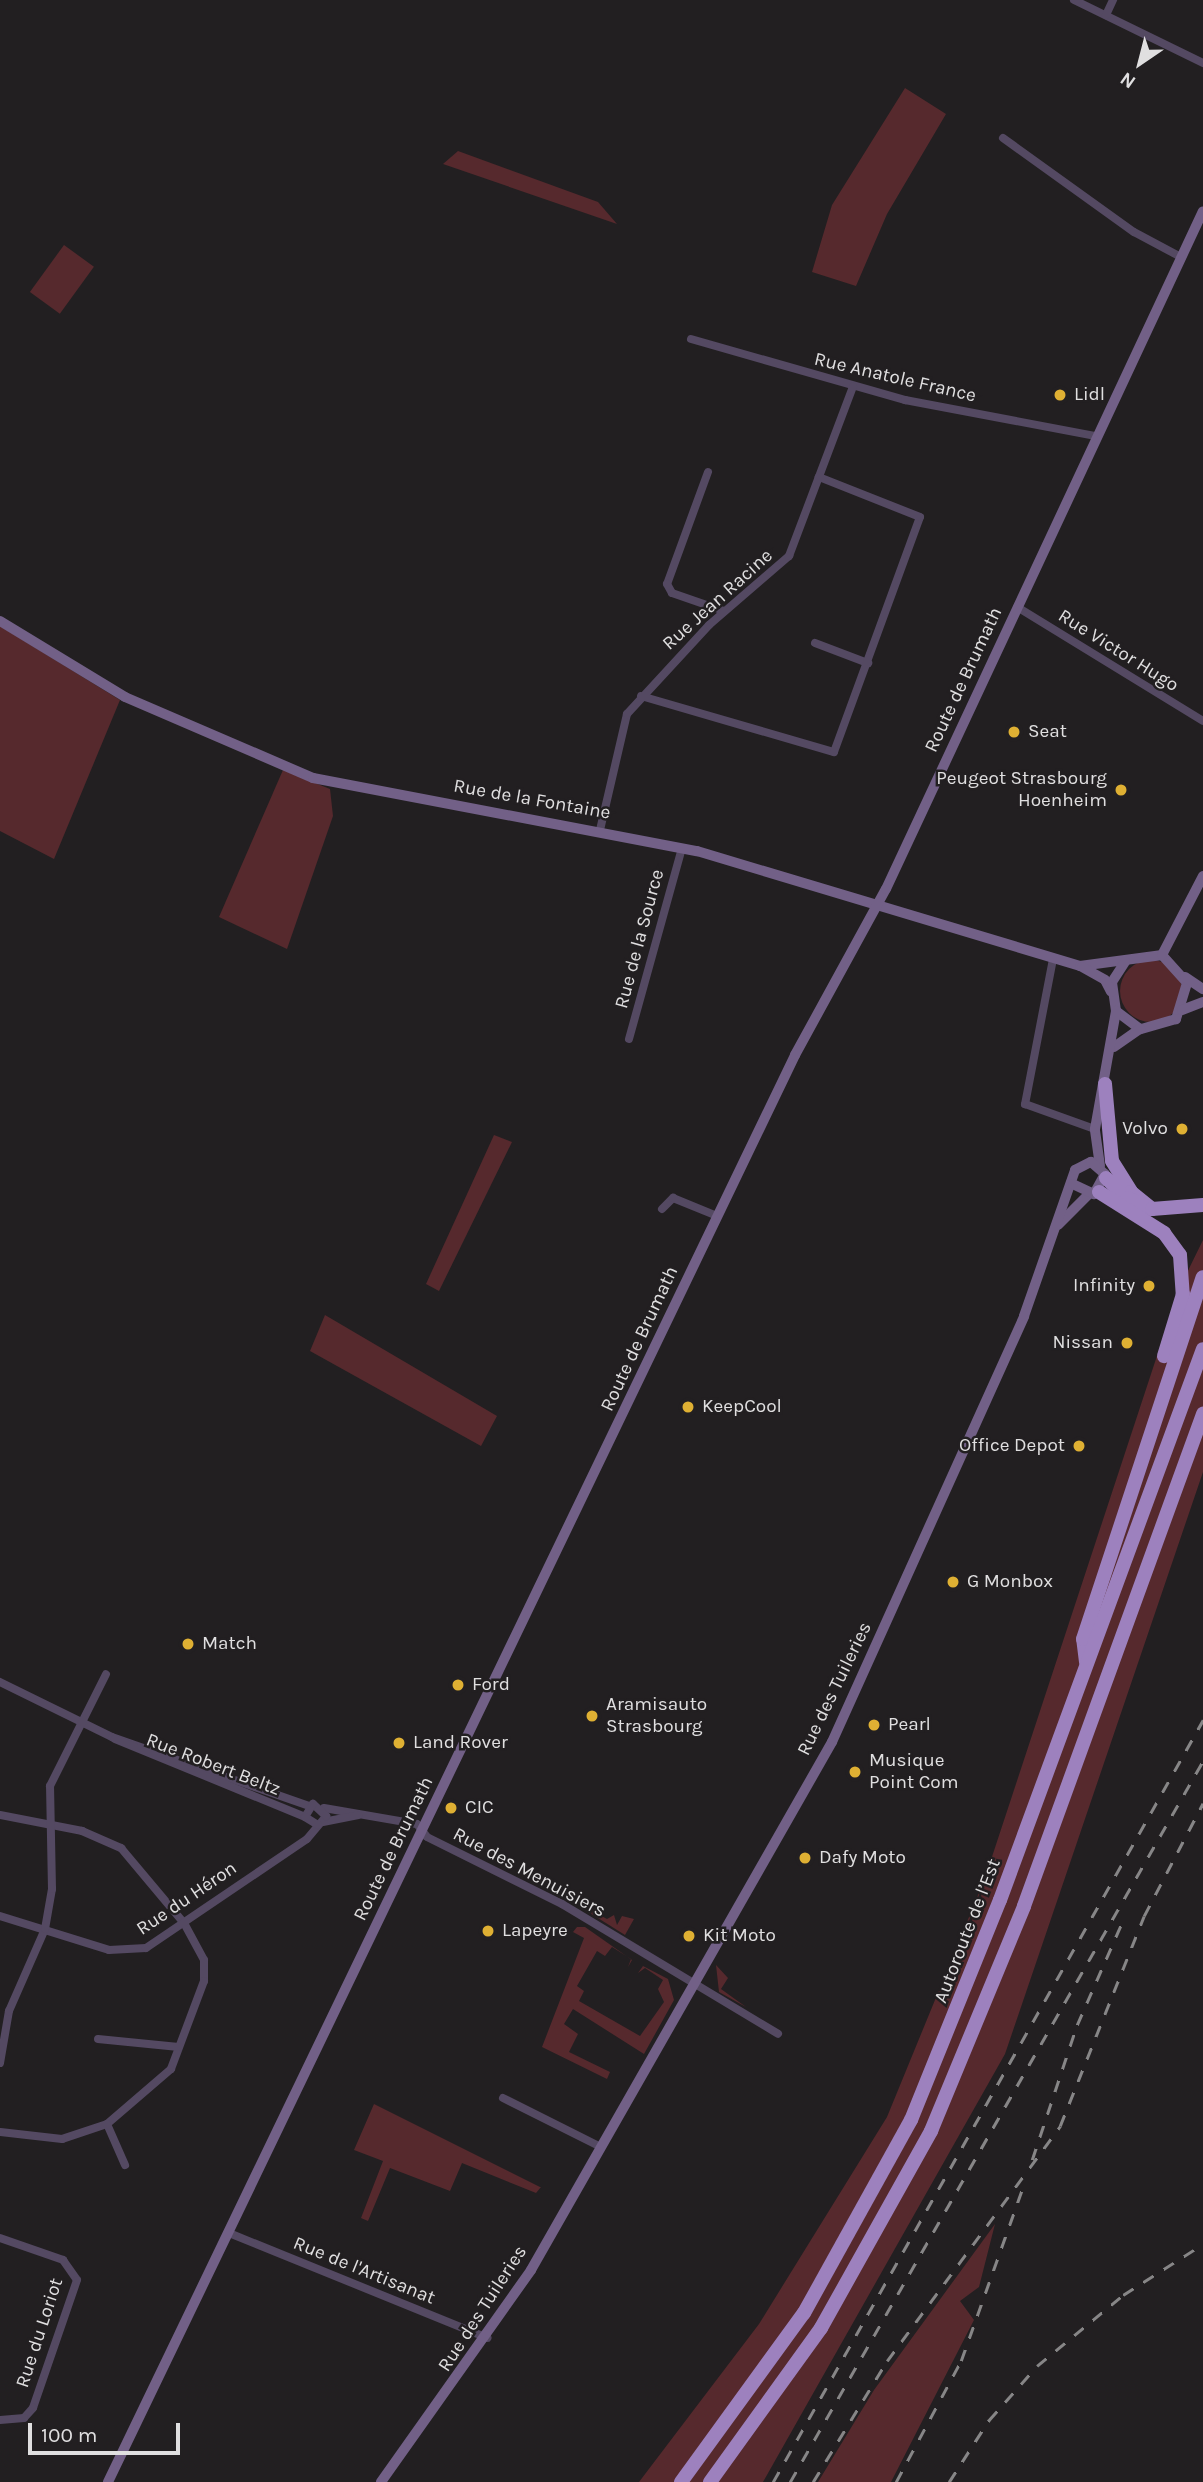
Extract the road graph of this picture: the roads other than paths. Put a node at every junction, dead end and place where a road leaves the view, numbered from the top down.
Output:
1 (1073, 0) edge
2 (1113, 0) edge
3 (1106, 15) junction
4 (1203, 63) edge
5 (1003, 138) dead end
6 (1203, 211) edge
7 (1179, 256) junction
8 (691, 338) dead end
9 (853, 387) junction
10 (1095, 436) junction
11 (708, 472) dead end
12 (819, 477) junction
13 (1017, 607) junction
14 (724, 611) junction
15 (0, 621) edge
16 (815, 643) dead end
17 (867, 663) junction
18 (641, 695) junction
19 (1203, 721) edge
20 (600, 830) junction
21 (682, 848) junction
22 (1203, 876) edge
23 (877, 906) junction
24 (1162, 955) junction
25 (1053, 959) junction
26 (1125, 961) junction
27 (1080, 966) junction
28 (1184, 977) junction
29 (1203, 989) edge
30 (1111, 993) junction
31 (1203, 1002) edge
32 (1182, 1010) junction
33 (1116, 1011) junction
34 (1140, 1029) junction
35 (629, 1039) dead end
36 (1114, 1047) junction
37 (1105, 1084) junction
38 (1095, 1134) junction
39 (1082, 1163) junction
40 (1098, 1183) junction
41 (1073, 1184) junction
42 (1203, 1205) edge
43 (662, 1209) dead end
44 (1152, 1209) junction
45 (717, 1216) junction
46 (1058, 1225) junction
47 (1203, 1277) edge
48 (1203, 1349) edge
49 (1155, 1408) junction
50 (1203, 1414) edge
51 (1087, 1666) junction
52 (107, 1674) dead end
53 (0, 1682) edge
54 (81, 1724) junction
55 (112, 1737) junction
56 (309, 1806) junction
57 (324, 1808) junction
58 (0, 1815) edge
59 (358, 1815) junction
60 (306, 1819) junction
61 (320, 1824) junction
62 (54, 1826) junction
63 (422, 1831) junction
64 (299, 1842) junction
65 (0, 1916) edge
66 (184, 1923) junction
67 (45, 1929) junction
68 (694, 1986) junction
69 (778, 2034) dead end
70 (98, 2039) dead end
71 (179, 2048) junction
72 (0, 2063) edge
73 (503, 2098) dead end
74 (107, 2124) junction
75 (0, 2132) edge
76 (601, 2147) junction
77 (125, 2165) dead end
78 (229, 2233) junction
79 (0, 2238) edge
80 (487, 2338) junction
81 (0, 2420) edge
82 (108, 2482) edge
83 (381, 2482) edge
84 (681, 2482) edge
85 (710, 2482) edge

1 - 3 street
2 - 3 street
3 - 4 street
5 - 7 street
6 - 7 street, Route de Brumath
7 - 10 street, Route de Brumath
8 - 9 street, Rue Anatole France
9 - 10 street, Rue Anatole France
9 - 12 street, Rue Jean Racine
10 - 13 street, Route de Brumath
11 - 14 street
12 - 14 street, Rue Jean Racine
12 - 17 street
13 - 19 street, Rue Victor Hugo
13 - 23 street, Route de Brumath
14 - 18 street, Rue Jean Racine
15 - 20 street, Rue de la Fontaine
16 - 17 street
17 - 18 street
18 - 20 street, Rue Jean Racine
20 - 21 street, Rue de la Fontaine
21 - 23 street, Rue de la Fontaine
21 - 35 street, Rue de la Source
22 - 24 street
23 - 25 street, Rue de la Fontaine
23 - 45 street, Route de Brumath
24 - 26 street, Rue de la Fontaine
24 - 28 street
25 - 27 street, Rue de la Fontaine
25 - 38 street
26 - 27 street, Rue de la Fontaine
26 - 30 street
27 - 30 street, Rue de la Fontaine
28 - 29 street
28 - 32 street
30 - 33 street
31 - 32 street
32 - 34 street
33 - 34 street
33 - 36 street, Rue des Tuileries
34 - 36 street
36 - 37 street, Rue des Tuileries
37 - 38 street, Rue des Tuileries
37 - 44 highway
38 - 39 street, Rue des Tuileries
38 - 40 street, Rue des Tuileries
39 - 40 street
39 - 41 street, Rue des Tuileries
40 - 41 street
40 - 44 highway
40 - 46 street, Rue des Tuileries
40 - 49 highway
41 - 46 street, Rue des Tuileries
42 - 44 highway
43 - 45 street
45 - 63 street, Route de Brumath
46 - 68 street, Rue des Tuileries
47 - 49 highway
48 - 51 highway, Autoroute de l’Est
49 - 51 highway
50 - 85 highway
51 - 84 highway, Autoroute de l’Est
52 - 54 street
53 - 54 street, Rue Robert Beltz
54 - 55 street, Rue Robert Beltz
54 - 62 street
55 - 56 street, Rue Robert Beltz
55 - 60 street, Rue Robert Beltz
56 - 57 street, Rue Robert Beltz
56 - 60 street
57 - 59 street, Rue Robert Beltz
57 - 61 street
58 - 62 street
59 - 61 street, Rue Robert Beltz
59 - 63 street, Rue Robert Beltz
60 - 61 street, Rue Robert Beltz
60 - 64 street
61 - 64 street, Rue du Héron
62 - 66 street
62 - 67 street
63 - 68 street, Rue des Menuisiers
63 - 78 street, Route de Brumath
64 - 66 street, Rue du Héron
65 - 67 street, Rue du Héron
66 - 67 street, Rue du Héron
66 - 71 street
67 - 72 street
68 - 69 street, Rue des Menuisiers
68 - 76 street, Rue des Tuileries
70 - 71 street
71 - 74 street
73 - 76 street
74 - 75 street
74 - 77 street
76 - 80 street, Rue des Tuileries
78 - 80 street, Rue de l'Artisanat
78 - 82 street, Route de Brumath
79 - 81 street, Rue du Loriot
80 - 83 street, Rue des Tuileries

